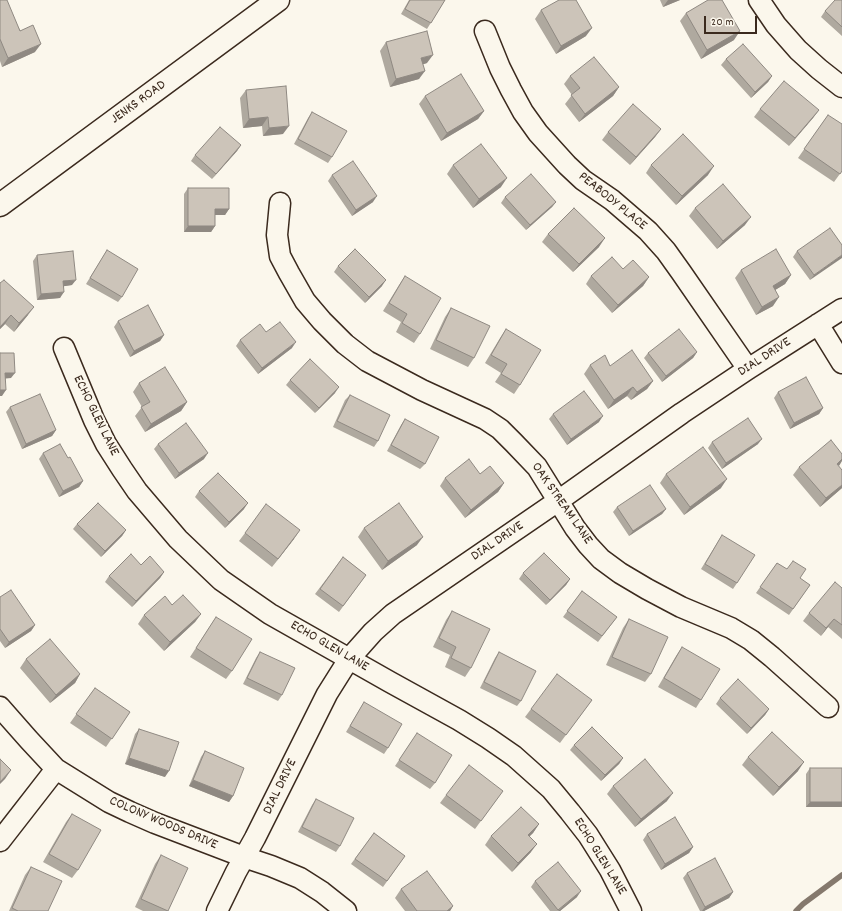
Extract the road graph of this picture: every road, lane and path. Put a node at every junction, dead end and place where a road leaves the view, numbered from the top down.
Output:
1 (278, 0) edge
2 (762, 1) edge
3 (485, 31) dead end
4 (842, 87) edge
5 (280, 203) dead end
6 (0, 206) edge
7 (842, 309) edge
8 (818, 324) junction
9 (64, 348) dead end
10 (842, 363) edge
11 (748, 369) junction
12 (558, 501) junction
13 (349, 659) junction
14 (0, 707) edge
15 (828, 707) dead end
16 (56, 770) junction
17 (0, 841) edge
18 (244, 857) junction
19 (217, 911) edge
20 (346, 911) edge
21 (632, 911) edge

1 - 6 street, JENKS ROAD
2 - 4 street
3 - 11 street, PEABODY PLACE
5 - 12 street, OAK STREAM LANE
7 - 8 street, DIAL DRIVE
8 - 10 street
8 - 11 street, DIAL DRIVE
9 - 13 street, ECHO GLEN LANE
11 - 12 street, DIAL DRIVE
12 - 13 street, DIAL DRIVE
12 - 15 street, OAK STREAM LANE
13 - 18 street, DIAL DRIVE
13 - 21 street, ECHO GLEN LANE
14 - 16 street, COLONY WOODS DRIVE
16 - 17 street
16 - 18 street, COLONY WOODS DRIVE
18 - 19 street, DIAL DRIVE
18 - 20 street, COLONY WOODS DRIVE

